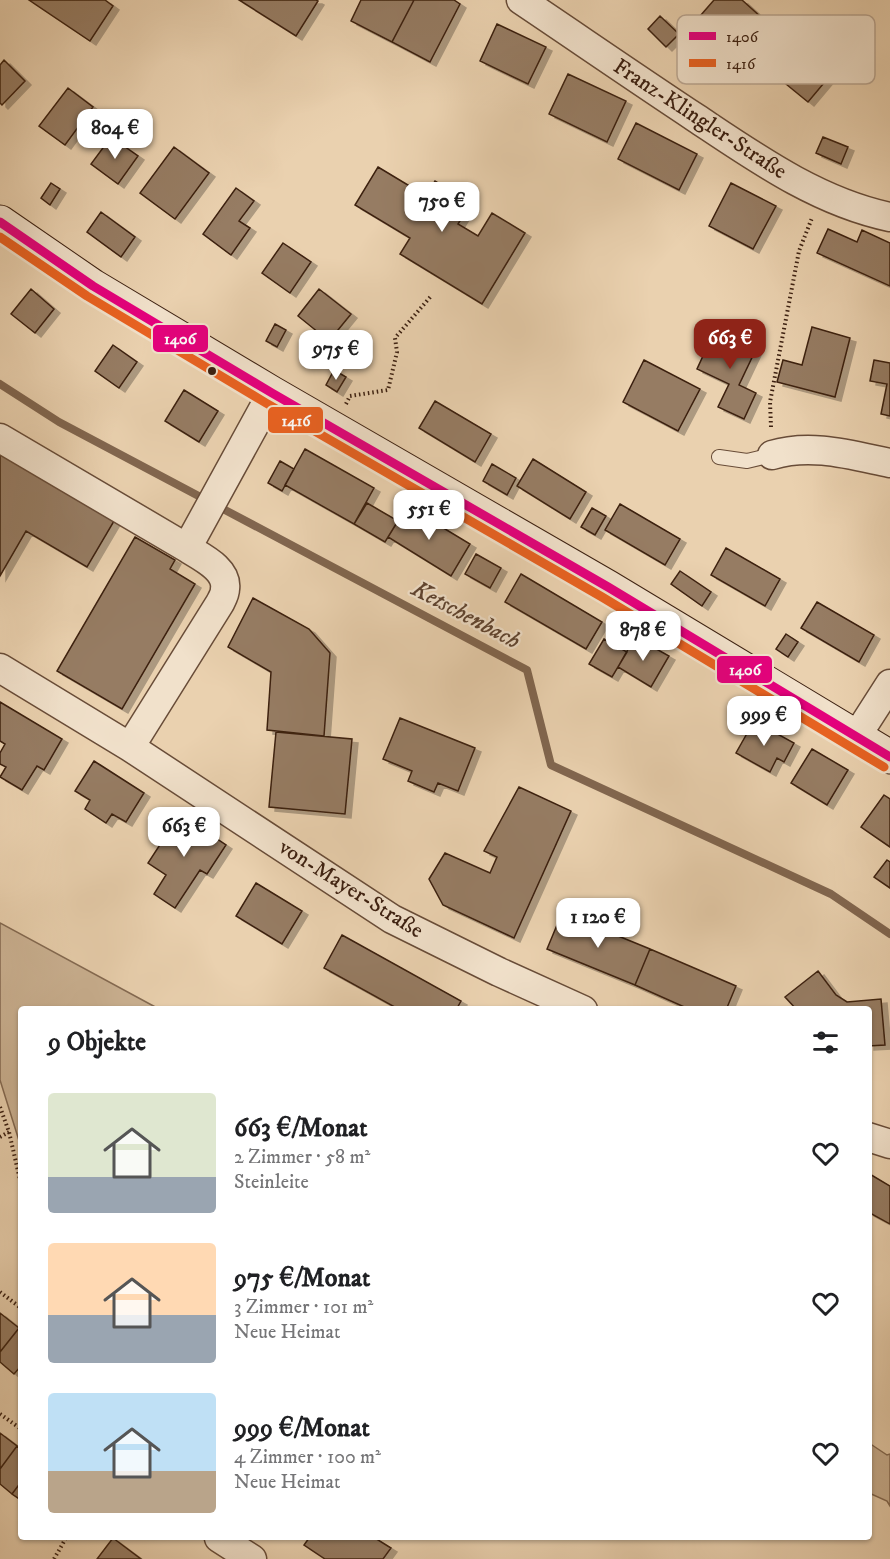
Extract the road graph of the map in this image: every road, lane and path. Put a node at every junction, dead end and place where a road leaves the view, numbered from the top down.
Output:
1 (521, 0) edge
2 (821, 193) junction
3 (890, 217) edge
4 (0, 222) edge
5 (432, 295) dead end
6 (272, 393) junction
7 (350, 396) dead end
8 (0, 438) edge
9 (772, 455) junction
10 (719, 457) dead end
11 (890, 463) edge
12 (193, 536) junction
13 (0, 668) edge
14 (890, 684) edge
15 (856, 737) junction
16 (130, 747) junction
17 (890, 757) edge
18 (574, 1006) edge
19 (0, 1107) edge
20 (9, 1132) junction
21 (0, 1137) edge
22 (872, 1138) edge
23 (890, 1144) edge
24 (18, 1171) edge
25 (0, 1292) edge
26 (18, 1306) edge
27 (0, 1414) edge
28 (18, 1428) edge
29 (65, 1540) edge
30 (222, 1540) edge
31 (54, 1559) edge
32 (252, 1559) edge

1 - 2 street, Franz-Klingler-Straße
2 - 3 street, Franz-Klingler-Straße
2 - 9 path
4 - 6 street
5 - 7 path
6 - 12 street
6 - 15 street
8 - 12 street
9 - 10 lane
9 - 11 street
12 - 16 street
13 - 16 street, von-Mayer-Straße
14 - 15 street
15 - 17 street
16 - 18 street, von-Mayer-Straße
19 - 20 path
20 - 21 path
20 - 24 path
22 - 23 street
25 - 26 path
27 - 28 path
29 - 31 path
30 - 32 street

